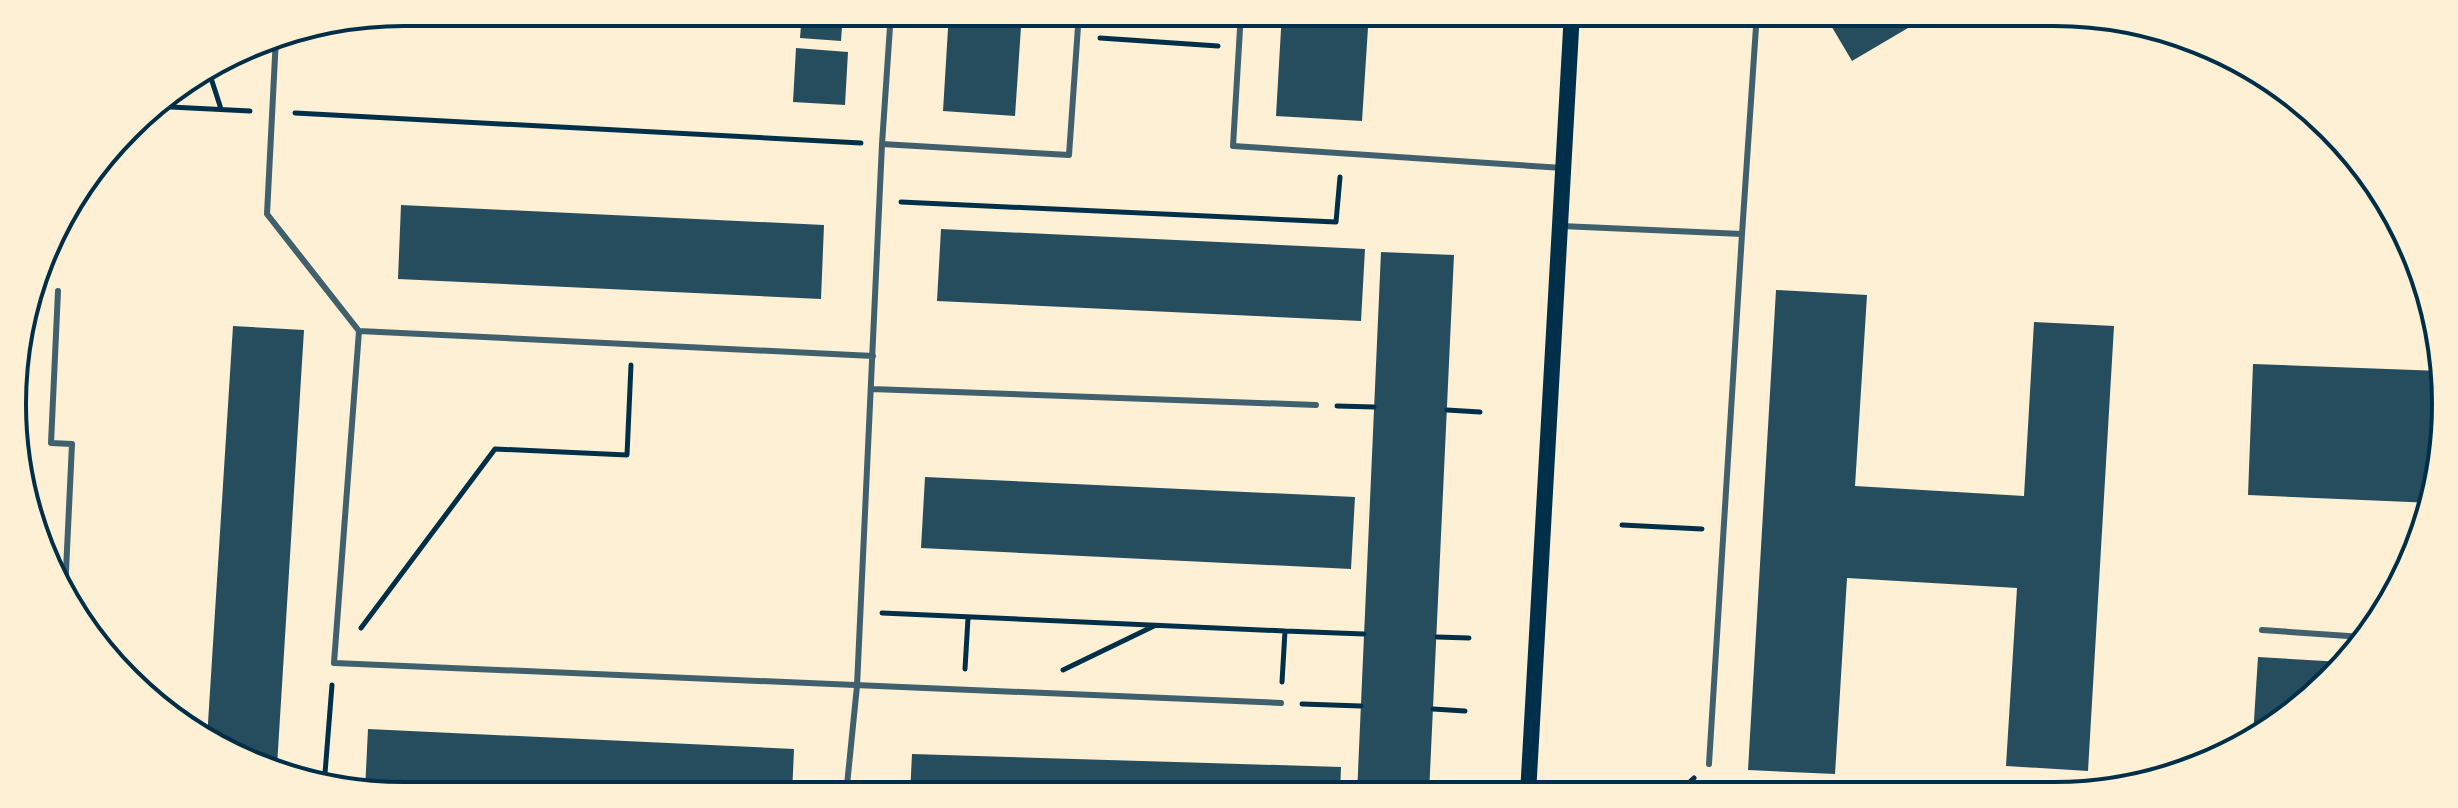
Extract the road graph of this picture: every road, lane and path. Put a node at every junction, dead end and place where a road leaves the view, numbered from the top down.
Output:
1 (890, 26) edge
2 (1078, 26) edge
3 (1240, 26) edge
4 (1571, 26) edge
5 (1756, 26) edge
6 (1077, 36) junction
7 (1239, 47) junction
8 (275, 49) edge
9 (211, 79) edge
10 (171, 107) edge
11 (221, 109) junction
12 (271, 112) junction
13 (882, 144) junction
14 (1341, 154) junction
15 (1563, 168) junction
16 (880, 201) junction
17 (1560, 226) junction
18 (1742, 234) junction
19 (58, 291) dead end
20 (359, 331) junction
21 (632, 344) junction
22 (873, 356) junction
23 (871, 389) junction
24 (1316, 405) joint
25 (1374, 407) dead end
26 (1447, 410) dead end
27 (1480, 412) dead end
28 (1622, 525) dead end
29 (1723, 530) junction
30 (66, 573) edge
31 (860, 611) junction
32 (968, 618) junction
33 (1155, 626) junction
34 (2262, 630) dead end
35 (1285, 631) junction
36 (1364, 634) dead end
37 (2352, 636) edge
38 (1437, 637) dead end
39 (1469, 638) dead end
40 (334, 663) junction
41 (857, 686) junction
42 (964, 691) junction
43 (1062, 693) junction
44 (1281, 703) junction
45 (1361, 706) dead end
46 (1433, 709) dead end
47 (1465, 711) dead end
48 (1709, 764) dead end
49 (325, 774) edge
50 (847, 782) edge
51 (1529, 782) edge

1 - 13 lane
2 - 6 lane
3 - 7 lane
4 - 15 main road
5 - 18 lane
6 - 7 path
6 - 13 lane
7 - 14 lane
8 - 12 lane
9 - 11 path
10 - 11 path
11 - 12 path
12 - 13 path
12 - 20 lane
13 - 16 lane
14 - 15 lane
14 - 16 path
15 - 17 main road
16 - 22 lane
17 - 18 lane
17 - 51 main road
18 - 29 lane
19 - 30 lane
20 - 21 lane
20 - 40 lane
21 - 22 lane
21 - 40 path
22 - 23 lane
23 - 24 lane
23 - 31 lane
24 - 25 path
26 - 27 path
28 - 29 path
29 - 48 lane
31 - 32 path
31 - 41 lane
32 - 33 path
32 - 42 path
33 - 35 path
33 - 43 path
34 - 37 lane
35 - 36 path
35 - 44 path
38 - 39 path
40 - 41 lane
40 - 49 path
41 - 42 lane
41 - 50 lane
42 - 43 lane
43 - 44 lane
44 - 45 path
46 - 47 path

